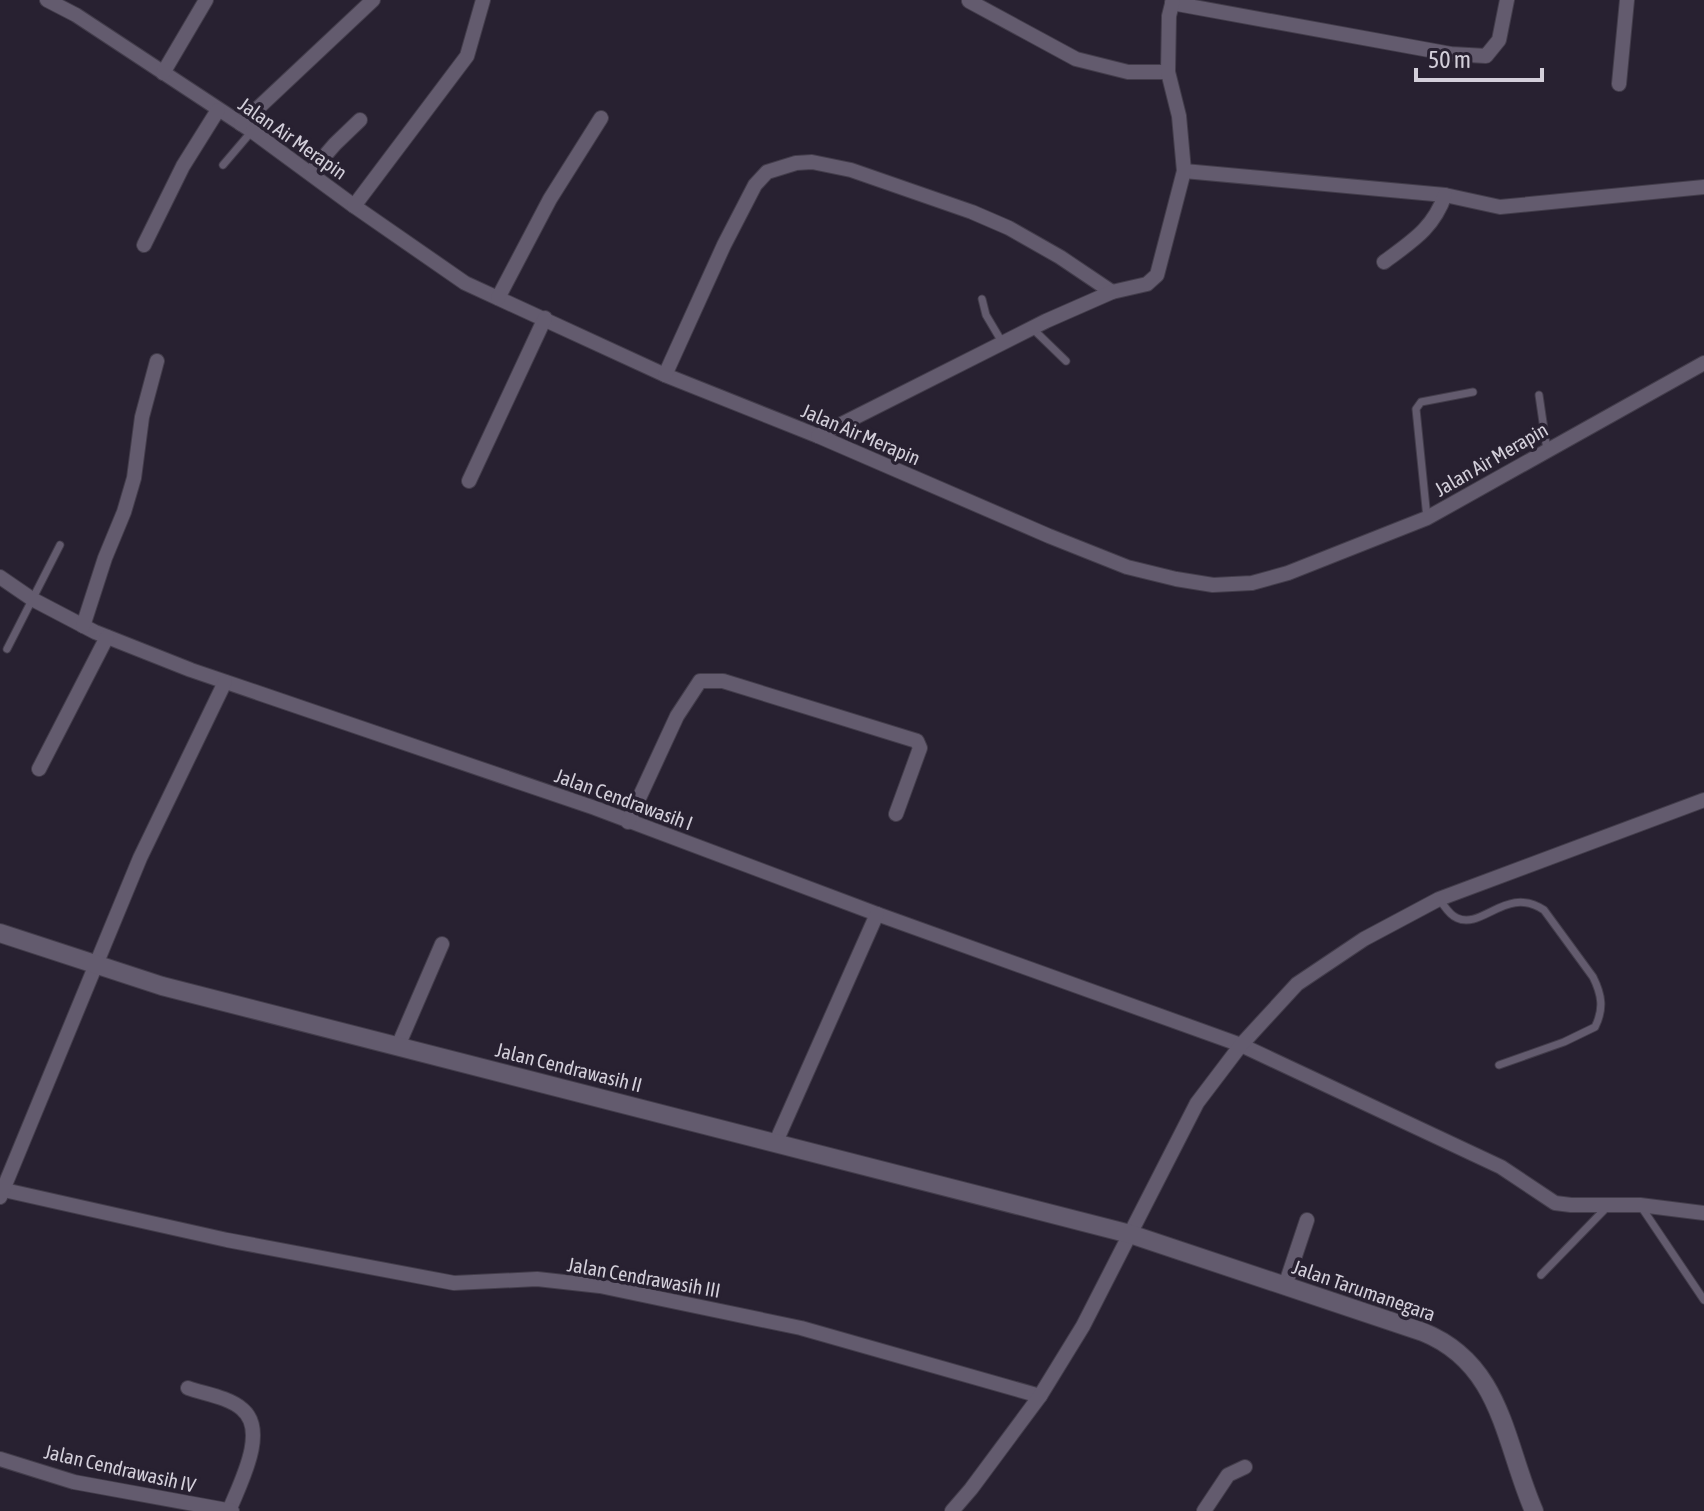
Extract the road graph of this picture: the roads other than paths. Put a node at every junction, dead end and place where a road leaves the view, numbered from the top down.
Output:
1 (47, 0) edge
2 (206, 0) edge
3 (373, 0) edge
4 (483, 0) edge
5 (1507, 0) edge
6 (1627, 0) edge
7 (969, 1) edge
8 (1172, 1) edge
9 (1168, 72) junction
10 (163, 73) junction
11 (1619, 84) dead end
12 (218, 110) junction
13 (601, 118) dead end
14 (360, 120) dead end
15 (246, 127) junction
16 (223, 165) dead end
17 (1184, 171) junction
18 (310, 173) junction
19 (1704, 187) edge
20 (1445, 195) junction
21 (354, 206) junction
22 (144, 245) dead end
23 (1384, 262) dead end
24 (1112, 292) junction
25 (498, 298) junction
26 (982, 299) dead end
27 (545, 318) junction
28 (1031, 328) junction
29 (1002, 342) junction
30 (157, 361) dead end
31 (1066, 361) dead end
32 (1704, 363) edge
33 (665, 375) junction
34 (1473, 392) dead end
35 (1539, 395) dead end
36 (818, 436) junction
37 (1547, 450) junction
38 (469, 481) dead end
39 (1427, 518) junction
40 (60, 545) dead end
41 (0, 577) edge
42 (32, 599) junction
43 (83, 626) junction
44 (107, 637) junction
45 (7, 649) dead end
46 (225, 682) junction
47 (39, 769) dead end
48 (1704, 800) edge
49 (896, 814) dead end
50 (628, 822) junction
51 (1439, 899) junction
52 (877, 914) junction
53 (0, 933) edge
54 (442, 944) dead end
55 (95, 966) junction
56 (1241, 1045) junction
57 (398, 1046) junction
58 (1499, 1065) dead end
59 (775, 1144) junction
60 (1, 1192) edge
61 (1609, 1204) junction
62 (1640, 1205) junction
63 (1704, 1213) edge
64 (1307, 1220) dead end
65 (1130, 1234) junction
66 (1541, 1275) dead end
67 (1285, 1286) junction
68 (1704, 1300) edge
69 (188, 1388) dead end
70 (1040, 1396) junction
71 (0, 1459) edge
72 (1245, 1467) dead end
73 (164, 1506) edge
74 (230, 1511) edge
75 (952, 1511) edge
76 (1204, 1511) edge
77 (1534, 1511) edge

1 - 10 street, Jalan Air Merapin
2 - 10 street
3 - 15 street
4 - 21 street
5 - 8 street
6 - 11 street
7 - 9 street
8 - 9 street
9 - 17 street
10 - 12 street, Jalan Air Merapin
12 - 15 street, Jalan Air Merapin
12 - 22 street
13 - 25 street
14 - 18 street
15 - 16 lane
15 - 18 street, Jalan Air Merapin
17 - 20 street
17 - 24 street
18 - 21 street, Jalan Air Merapin
19 - 20 street
20 - 23 street
21 - 25 street, Jalan Air Merapin
24 - 28 street
24 - 33 street
25 - 27 street, Jalan Air Merapin
26 - 29 lane
27 - 33 street, Jalan Air Merapin
27 - 38 street
28 - 29 street
28 - 31 lane
29 - 36 street
30 - 43 street
32 - 37 street, Jalan Air Merapin
33 - 36 street, Jalan Air Merapin
34 - 39 lane
35 - 37 lane
36 - 39 street, Jalan Air Merapin
37 - 39 street, Jalan Air Merapin
40 - 42 lane
41 - 42 street, Jalan Cendrawasih I
42 - 43 street, Jalan Cendrawasih I
42 - 45 lane
43 - 44 street, Jalan Cendrawasih I
44 - 46 street, Jalan Cendrawasih I
44 - 47 street
46 - 50 street, Jalan Cendrawasih I
46 - 55 street
48 - 51 street
49 - 50 street
50 - 52 street, Jalan Cendrawasih I
51 - 56 street
51 - 58 lane
52 - 56 street, Jalan Cendrawasih I
52 - 59 street
53 - 55 street, Jalan Cendrawasih II
54 - 57 street
55 - 57 street, Jalan Cendrawasih II
55 - 60 street
56 - 61 street, Jalan Cendrawasih I
56 - 65 street
57 - 59 street, Jalan Cendrawasih II
59 - 65 street, Jalan Cendrawasih II
60 - 70 street, Jalan Cendrawasih III
61 - 62 street, Jalan Cendrawasih I
61 - 66 lane
62 - 63 street, Jalan Cendrawasih I
62 - 68 lane
64 - 67 street
65 - 67 street, Jalan Tarumanegara
65 - 70 street
67 - 77 street, Jalan Tarumanegara
69 - 74 street
70 - 75 street
71 - 73 street, Jalan Cendrawasih IV
72 - 76 street
73 - 74 street, Jalan Cendrawasih IV

